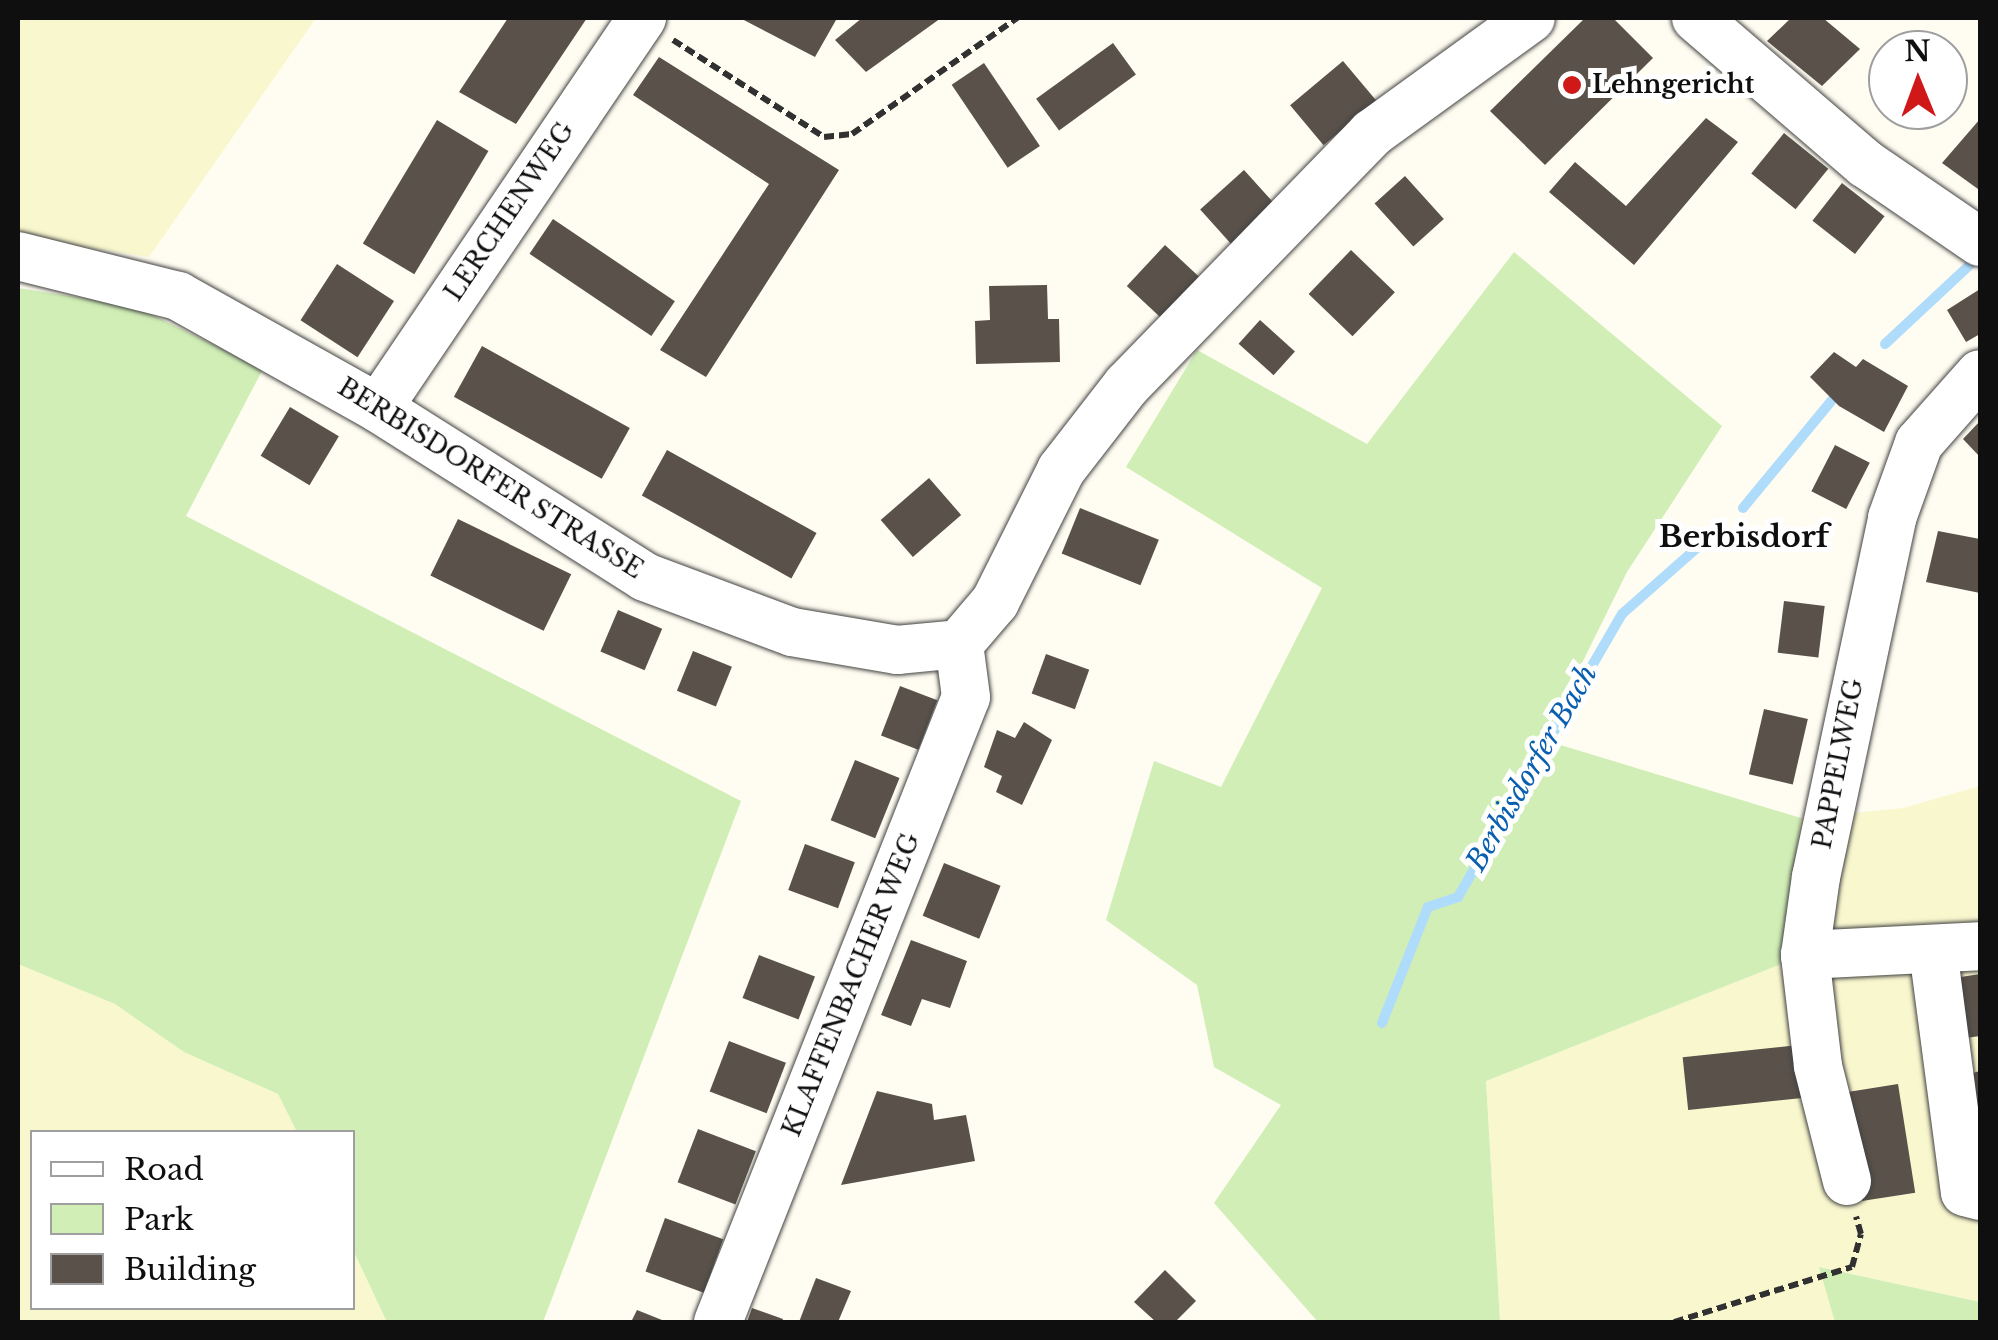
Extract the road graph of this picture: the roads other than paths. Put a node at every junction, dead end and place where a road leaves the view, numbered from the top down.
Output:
1 (641, 18) edge
2 (1531, 18) edge
3 (1696, 18) edge
4 (1980, 242) edge
5 (18, 256) edge
6 (1980, 374) edge
7 (378, 408) junction
8 (958, 644) junction
9 (1980, 946) edge
10 (1933, 950) junction
11 (1805, 955) junction
12 (1847, 1180) road end
13 (1980, 1196) edge
14 (718, 1322) edge

1 - 7 street, LERCHENWEG
2 - 8 street
3 - 4 street
5 - 7 street, BERBISDORFER STRASSE
6 - 11 street, PAPPELWEG
7 - 8 street, BERBISDORFER STRASSE
8 - 14 street, KLAFFENBACHER WEG
9 - 10 street
10 - 11 street
10 - 13 street
11 - 12 street, PAPPELWEG

